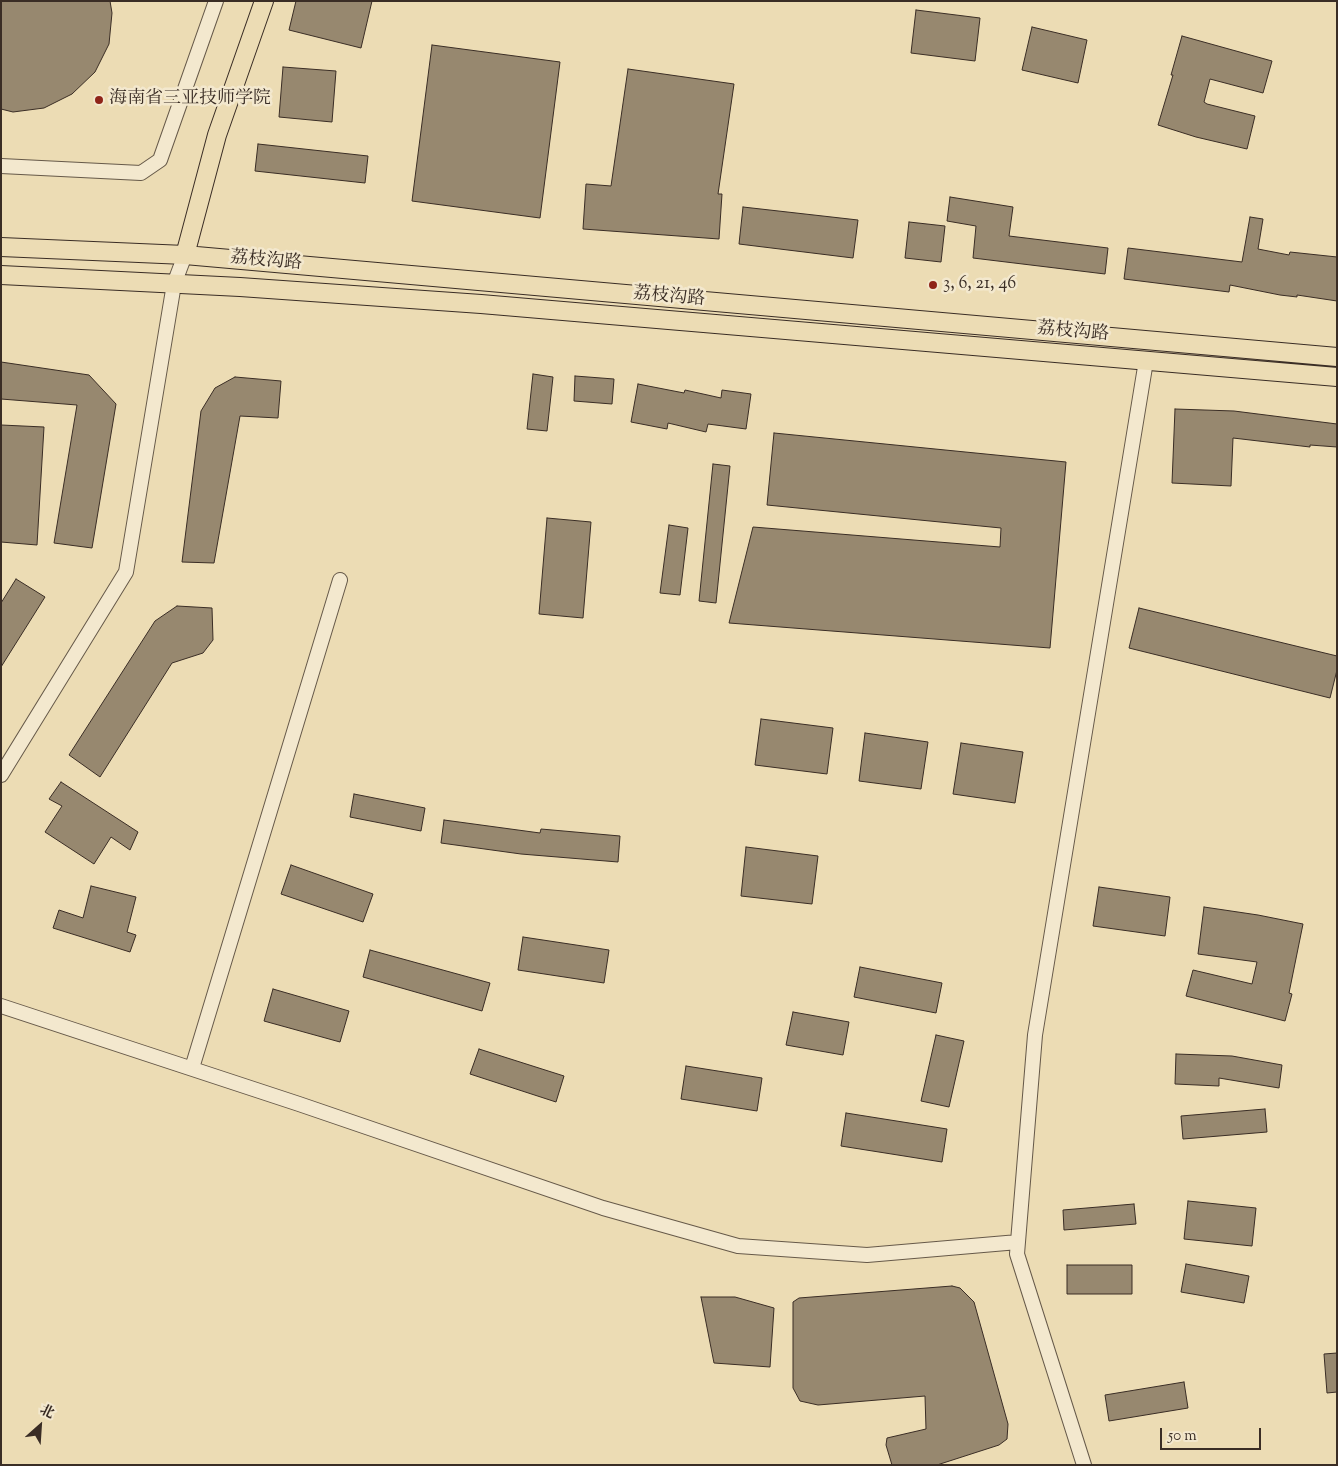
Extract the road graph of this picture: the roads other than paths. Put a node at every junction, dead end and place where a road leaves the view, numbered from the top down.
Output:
1 (216, 1) edge
2 (264, 1) edge
3 (1, 166) edge
4 (1, 247) edge
5 (185, 255) junction
6 (1, 275) edge
7 (174, 284) junction
8 (1337, 357) edge
9 (1146, 361) junction
10 (1337, 377) edge
11 (340, 580) dead end
12 (1, 775) edge
13 (1, 1006) edge
14 (192, 1068) junction
15 (1018, 1242) junction
16 (1084, 1465) edge

1 - 3 street
2 - 5 main road
4 - 5 main road, 荔枝沟路
5 - 7 street
5 - 8 main road, 荔枝沟路
6 - 7 main road, 荔枝沟路
7 - 9 main road, 荔枝沟路
7 - 12 street
9 - 10 main road, 荔枝沟路
9 - 15 street
11 - 14 street
13 - 14 street
14 - 15 street
15 - 16 street

